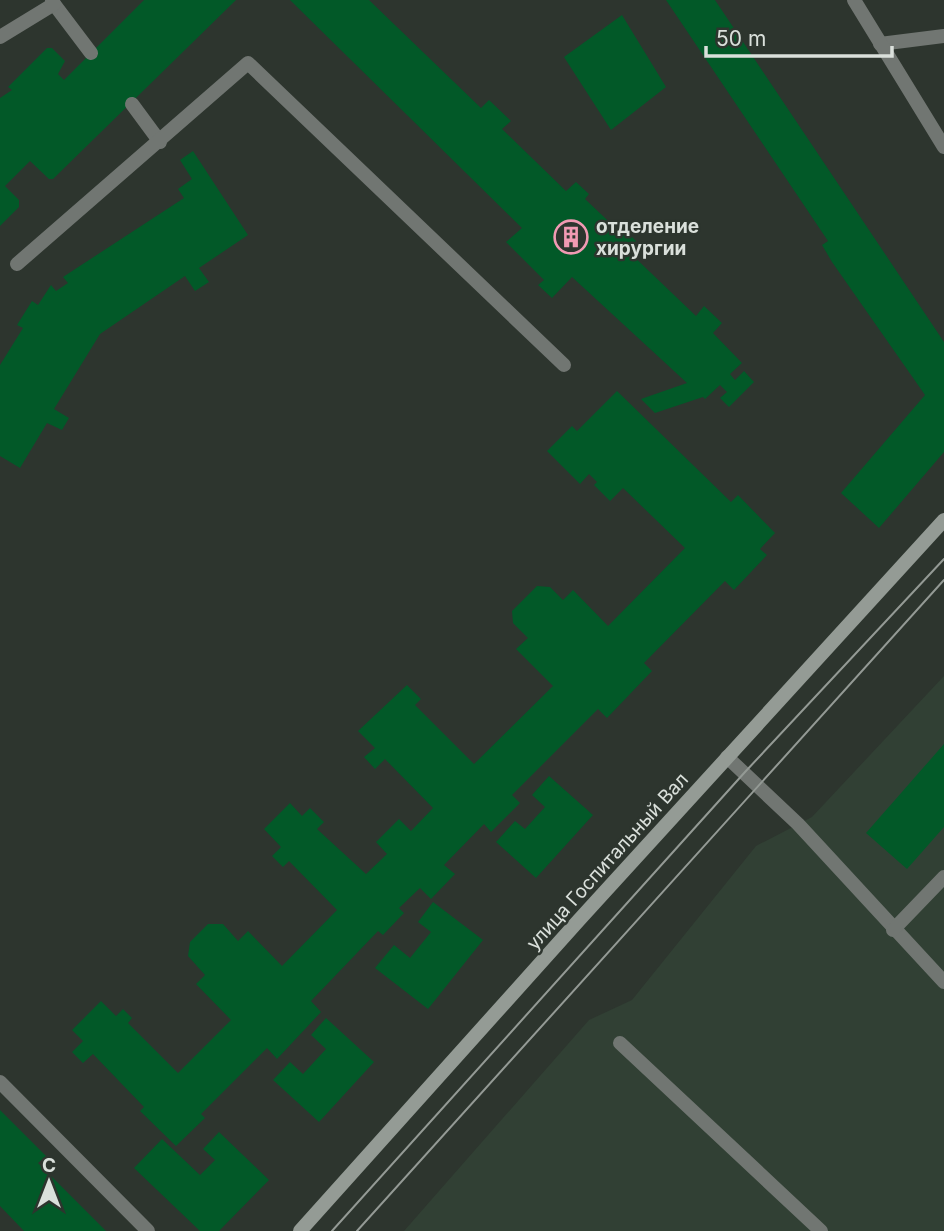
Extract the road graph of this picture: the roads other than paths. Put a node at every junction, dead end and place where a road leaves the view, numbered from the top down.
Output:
1 (854, 0) edge
2 (53, 2) edge
3 (944, 36) edge
4 (0, 37) edge
5 (880, 44) junction
6 (91, 53) dead end
7 (132, 103) dead end
8 (160, 142) junction
9 (944, 147) edge
10 (18, 264) dead end
11 (564, 365) dead end
12 (944, 520) edge
13 (727, 757) junction
14 (944, 877) edge
15 (892, 930) junction
16 (944, 982) edge
17 (620, 1043) dead end
18 (0, 1082) edge
19 (148, 1231) edge
20 (300, 1231) edge
21 (821, 1231) edge

1 - 5 street
2 - 4 street
2 - 6 street
3 - 5 street
5 - 9 street
7 - 8 street
8 - 10 street
8 - 11 street
12 - 13 main road, улица Госпитальный Вал
13 - 15 street
13 - 20 main road, улица Госпитальный Вал
14 - 15 street
15 - 16 street
17 - 21 street
18 - 19 street

